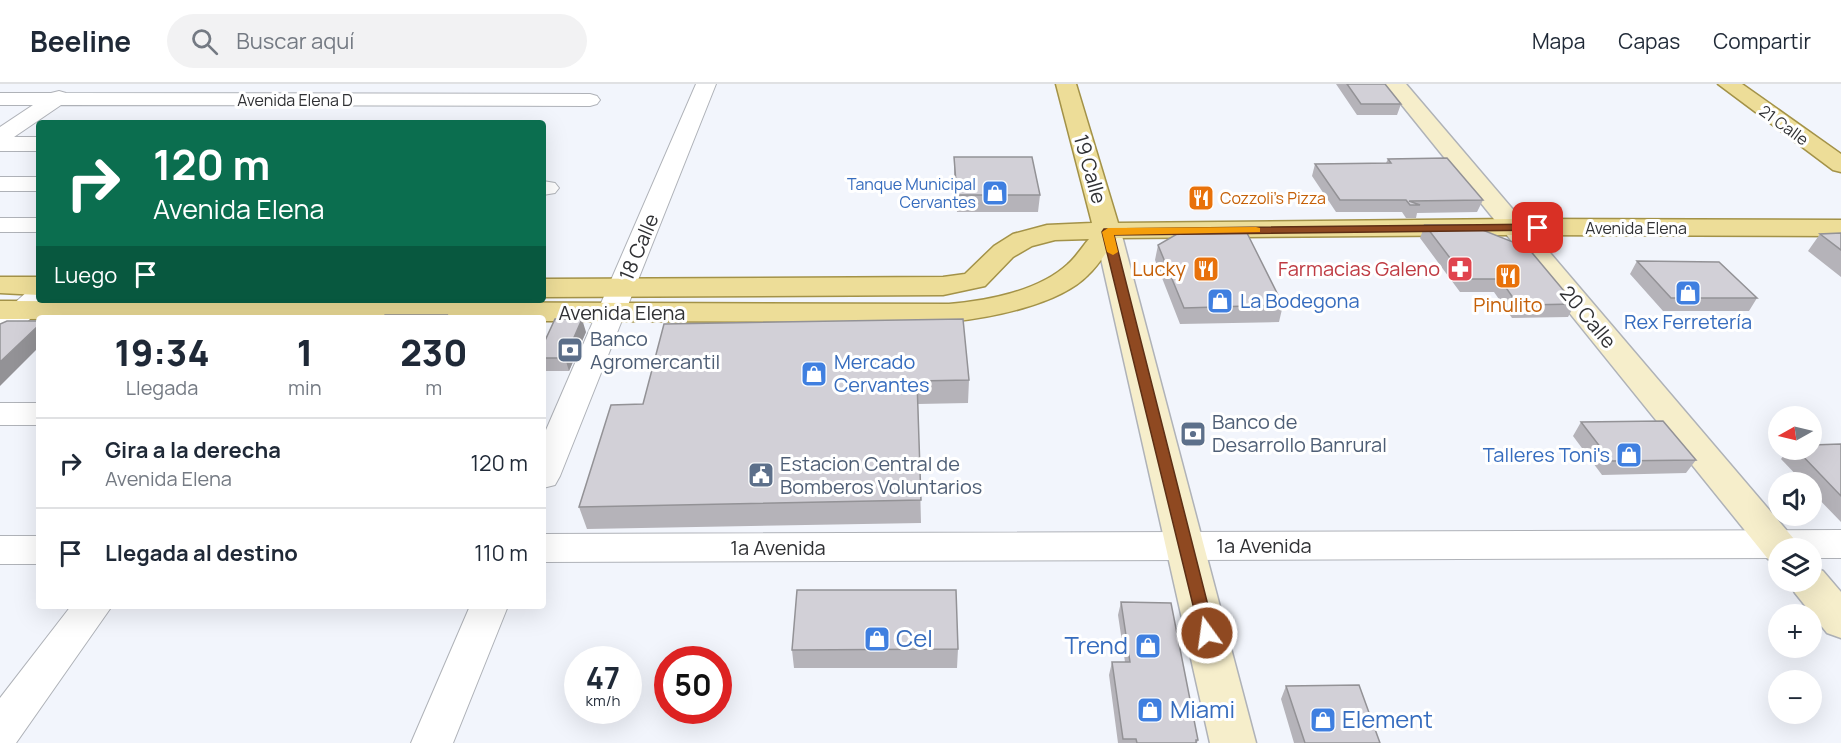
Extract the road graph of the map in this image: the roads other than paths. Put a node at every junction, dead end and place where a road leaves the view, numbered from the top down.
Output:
1 (79, 84) edge
2 (281, 84) edge
3 (491, 84) edge
4 (706, 84) edge
5 (1066, 84) edge
6 (1395, 84) edge
7 (1728, 84) edge
8 (0, 99) edge
9 (57, 99) junction
10 (262, 100) junction
11 (590, 100) dead end
12 (478, 101) junction
13 (240, 120) edge
14 (463, 120) edge
15 (0, 137) edge
16 (0, 144) edge
17 (36, 144) edge
18 (1841, 165) edge
19 (0, 184) edge
20 (36, 184) edge
21 (0, 225) edge
22 (36, 225) edge
23 (1514, 228) junction
24 (1841, 228) edge
25 (1108, 232) junction
26 (0, 285) edge
27 (36, 286) edge
28 (546, 289) edge
29 (616, 301) junction
30 (21, 305) edge
31 (315, 310) edge
32 (0, 331) edge
33 (556, 412) edge
34 (0, 414) edge
35 (36, 414) edge
36 (546, 461) edge
37 (1772, 538) edge
38 (1841, 544) edge
39 (1822, 545) edge
40 (1185, 546) junction
41 (1768, 546) edge
42 (546, 548) edge
43 (0, 550) edge
44 (36, 550) edge
45 (1817, 592) edge
46 (91, 609) edge
47 (488, 609) edge
48 (1841, 621) edge
49 (0, 731) edge
50 (432, 743) edge
51 (1233, 743) edge

1 - 9 street
2 - 10 street
3 - 12 street
4 - 29 street, 18 Calle
5 - 25 main road, 19 Calle
6 - 23 main road, 20 Calle
7 - 18 main road, 21 Calle
8 - 9 street, Avenida Elena D
9 - 10 street, Avenida Elena D
9 - 15 street
10 - 12 street, Avenida Elena D
10 - 13 street
11 - 12 street, Avenida Elena D
12 - 14 street
16 - 17 street
19 - 20 street
21 - 22 street
23 - 24 main road, Avenida Elena
23 - 25 main road, Avenida Elena
23 - 37 main road, 20 Calle
25 - 29 main road, Avenida Elena
25 - 29 main road, Avenida Elena
25 - 40 main road, 19 Calle
26 - 27 main road
28 - 29 main road, Avenida Elena
29 - 31 main road, Avenida Elena
29 - 33 street, 18 Calle
30 - 31 main road, Avenida Elena
30 - 32 street
33 - 36 street, 18 Calle
34 - 35 street
38 - 39 street, 1a Avenida
40 - 41 street, 1a Avenida
40 - 42 street, 1a Avenida
40 - 51 main road, 19 Calle
43 - 44 street
45 - 48 main road
46 - 49 street
47 - 50 street

